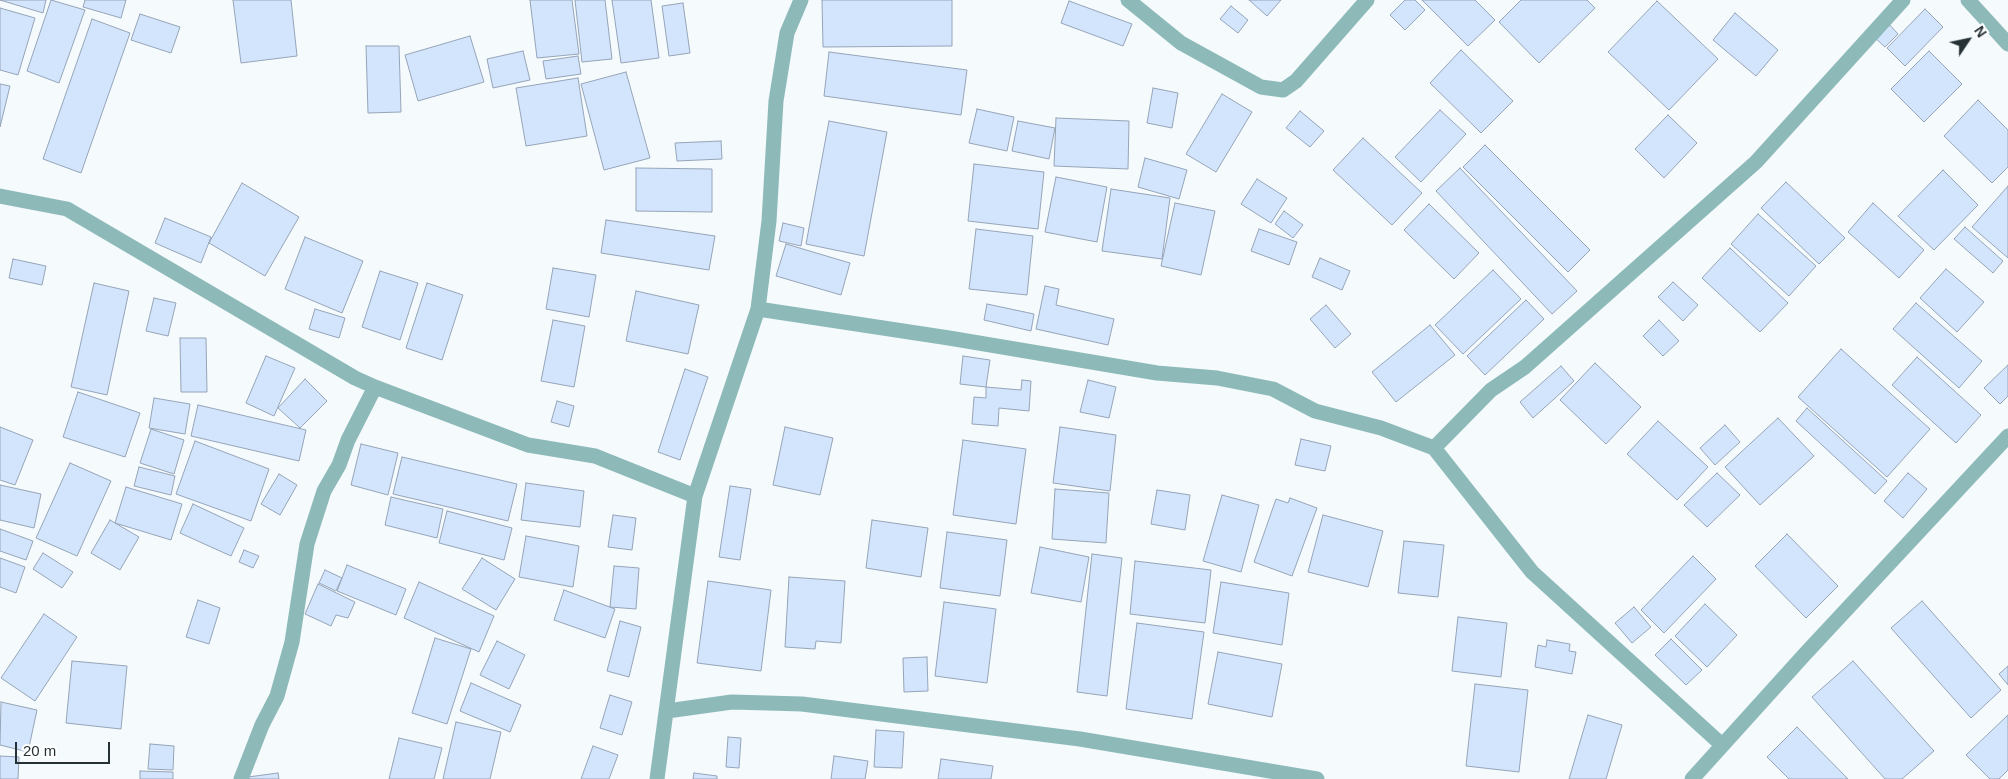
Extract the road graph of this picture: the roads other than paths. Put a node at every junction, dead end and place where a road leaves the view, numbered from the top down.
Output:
1 (801, 0) edge
2 (1128, 0) edge
3 (1367, 0) edge
4 (1903, 0) edge
5 (1968, 0) edge
6 (2008, 44) edge
7 (0, 196) edge
8 (758, 309) junction
9 (375, 387) junction
10 (2008, 436) edge
11 (1434, 448) junction
12 (695, 496) junction
13 (667, 711) junction
14 (1722, 745) junction
15 (241, 779) edge
16 (657, 779) edge
17 (1317, 779) edge
18 (1692, 779) edge

1 - 8 street
2 - 3 street
4 - 11 street
5 - 6 street
7 - 9 street
8 - 11 street
8 - 12 street
9 - 12 street
9 - 15 street
10 - 14 street
11 - 14 street
12 - 13 street
13 - 16 street
13 - 17 street
14 - 18 street

